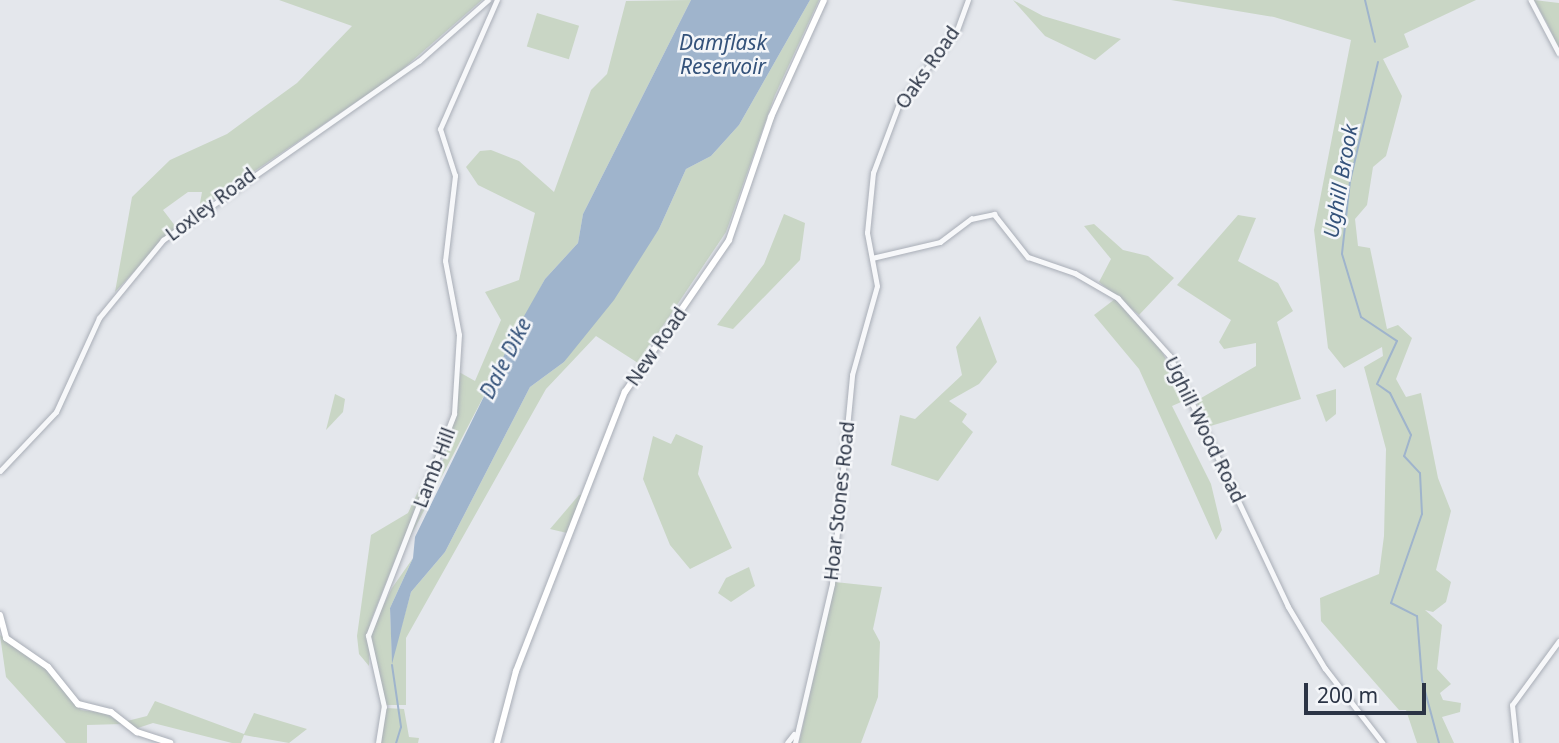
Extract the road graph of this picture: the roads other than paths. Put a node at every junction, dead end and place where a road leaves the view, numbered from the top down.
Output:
1 (488, 0) edge
2 (497, 0) edge
3 (824, 0) edge
4 (968, 0) edge
5 (1531, 0) edge
6 (1559, 53) edge
7 (872, 258) junction
8 (0, 471) edge
9 (0, 615) edge
10 (1559, 641) edge
11 (794, 734) junction
12 (158, 741) edge
13 (170, 743) edge
14 (378, 743) edge
15 (497, 743) edge
16 (786, 743) edge
17 (795, 743) edge
18 (1383, 743) edge
19 (1516, 743) edge

1 - 8 street, Loxley Road
2 - 14 street, Lamb Hill
3 - 15 street, New Road
4 - 7 street, Oaks Road
5 - 6 street
7 - 11 street, Hoar Stones Road
7 - 18 street, Ughill Wood Road
9 - 12 street
10 - 19 street
11 - 16 street
11 - 17 street, Hoar Stones Road
12 - 13 street

